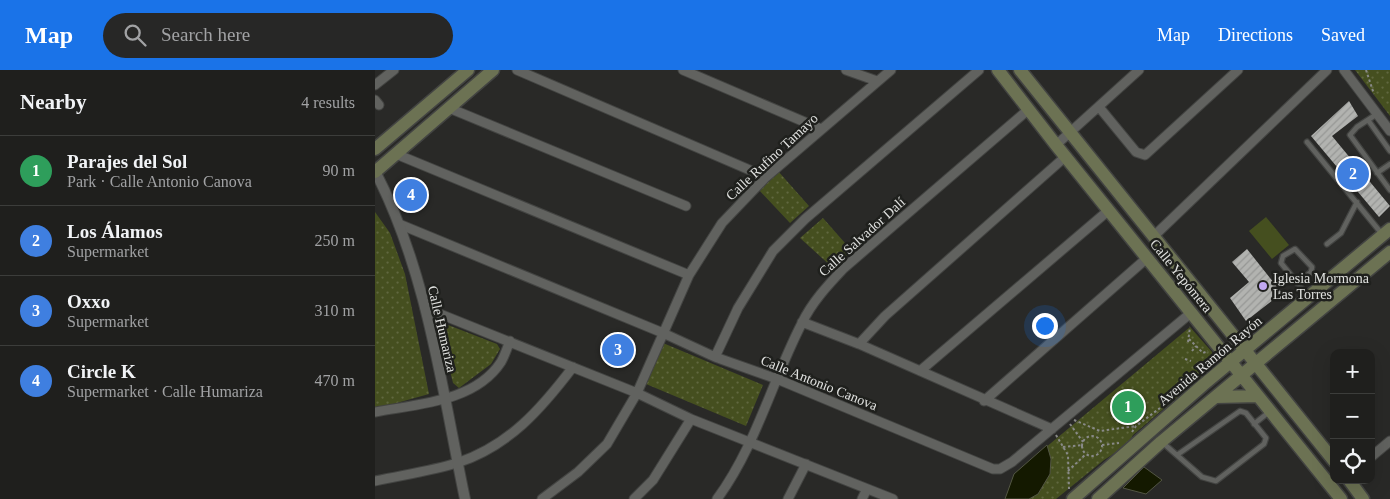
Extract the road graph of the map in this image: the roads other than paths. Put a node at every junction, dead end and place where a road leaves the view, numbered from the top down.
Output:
1 (394, 70) edge
2 (468, 70) edge
3 (493, 70) edge
4 (517, 70) edge
5 (683, 70) edge
6 (847, 70) edge
7 (891, 70) edge
8 (979, 70) edge
9 (998, 70) edge
10 (1020, 70) edge
11 (1139, 70) edge
12 (1238, 70) edge
13 (1327, 70) edge
14 (1344, 70) edge
15 (877, 81) junction
16 (375, 85) edge
17 (1099, 107) junction
18 (449, 108) junction
19 (1029, 109) junction
20 (1377, 114) junction
21 (1368, 120) junction
22 (821, 129) junction
23 (1390, 131) edge
24 (1070, 132) junction
25 (1307, 142) dead end
26 (1055, 145) junction
27 (375, 149) edge
28 (1390, 151) edge
29 (396, 154) junction
30 (1065, 157) junction
31 (1390, 164) edge
32 (375, 171) edge
33 (1377, 173) junction
34 (766, 177) junction
35 (1390, 190) edge
36 (1357, 202) junction
37 (686, 206) dead end
38 (1109, 210) junction
39 (399, 224) junction
40 (1386, 232) edge
41 (1154, 236) junction
42 (1327, 244) dead end
43 (1390, 252) edge
44 (1147, 258) junction
45 (689, 275) junction
46 (1298, 282) junction
47 (1309, 297) junction
48 (425, 308) junction
49 (1191, 312) junction
50 (802, 322) junction
51 (663, 333) junction
52 (1213, 340) junction
53 (511, 341) junction
54 (859, 344) junction
55 (1247, 350) junction
56 (715, 357) junction
57 (1231, 363) junction
58 (1258, 364) junction
59 (573, 367) junction
60 (920, 371) junction
61 (1242, 376) junction
62 (1213, 378) junction
63 (777, 379) junction
64 (637, 393) junction
65 (1259, 396) junction
66 (1216, 397) junction
67 (444, 398) junction
68 (984, 401) junction
69 (1271, 411) junction
70 (375, 412) edge
71 (691, 419) junction
72 (1254, 424) junction
73 (1051, 429) junction
74 (751, 441) junction
75 (1390, 441) edge
76 (1161, 442) junction
77 (1375, 453) edge
78 (1177, 455) junction
79 (1330, 456) edge
80 (457, 463) junction
81 (806, 464) junction
82 (375, 481) edge
83 (1352, 484) edge
84 (867, 489) junction
85 (1075, 498) edge
86 (465, 499) edge
87 (543, 499) edge
88 (634, 499) edge
89 (717, 499) edge
90 (788, 499) edge
91 (861, 499) edge
92 (893, 499) edge
93 (1098, 499) edge
94 (1341, 499) edge
95 (1363, 499) edge

1 - 16 street
2 - 27 main road
3 - 18 main road
4 - 34 street
5 - 22 street
6 - 15 street
7 - 15 street, Calle Rufino Tamayo
8 - 56 street
9 - 19 main road, Calle Yepómera
10 - 24 main road, Calle Yepómera
11 - 17 street
12 - 17 street
13 - 41 street
14 - 20 street
15 - 22 street, Calle Rufino Tamayo
17 - 24 street
18 - 29 main road
18 - 37 street
19 - 26 main road, Calle Yepómera
19 - 50 street, Calle Salvador Dalí
20 - 21 lane
20 - 23 street
21 - 28 lane
21 - 33 lane
22 - 34 street, Calle Rufino Tamayo
24 - 26 street
24 - 41 main road, Calle Yepómera
25 - 36 lane
26 - 30 main road, Calle Yepómera
29 - 32 main road
29 - 45 street
30 - 38 main road, Calle Yepómera
30 - 54 street
31 - 33 lane
32 - 39 street, Calle Humariza
33 - 35 lane
34 - 45 street, Calle Rufino Tamayo
36 - 40 lane
36 - 42 lane
38 - 44 main road, Calle Yepómera
38 - 60 street
39 - 48 street, Calle Humariza
39 - 51 street, Calle Antonio Canova
40 - 47 main road, Avenida Ramón Rayón
41 - 55 main road, Calle Yepómera
43 - 58 main road
44 - 49 main road, Calle Yepómera
44 - 68 street
45 - 51 street, Calle Rufino Tamayo
46 - 46 lane
46 - 47 lane
47 - 55 main road, Avenida Ramón Rayón
48 - 53 street
48 - 67 street, Calle Humariza
49 - 52 main road, Calle Yepómera
49 - 73 street, Calle Antonio Canova
50 - 54 street
50 - 63 street, Calle Salvador Dalí
51 - 56 street, Calle Antonio Canova
51 - 64 street, Calle Rufino Tamayo
52 - 57 main road, Calle Yepómera
52 - 62 main road
53 - 59 street
53 - 67 street
54 - 60 street
55 - 57 main road, Avenida Ramón Rayón
55 - 58 main road, Calle Yepómera
56 - 63 street, Calle Antonio Canova
57 - 61 main road, Calle Yepómera
57 - 62 main road, Avenida Ramón Rayón
58 - 61 main road
58 - 79 main road, Calle Yepómera
59 - 64 street
59 - 80 street
60 - 68 street
61 - 65 main road, Calle Yepómera
61 - 66 main road
62 - 85 main road, Avenida Ramón Rayón
63 - 73 street, Calle Antonio Canova
63 - 74 street, Calle Salvador Dalí
64 - 71 street
64 - 87 street, Calle Rufino Tamayo
65 - 66 main road
65 - 69 main road, Calle Yepómera
66 - 76 main road
67 - 70 street
67 - 80 street, Calle Humariza
68 - 73 street
69 - 72 lane
69 - 94 main road, Calle Yepómera
71 - 74 street
71 - 88 street
72 - 78 lane
72 - 78 lane
74 - 81 street
74 - 89 street, Calle Salvador Dalí
75 - 77 street
76 - 78 lane
76 - 93 main road
80 - 82 street
80 - 86 street, Calle Humariza
81 - 84 street
81 - 90 street
83 - 95 main road
84 - 91 street
84 - 92 street

